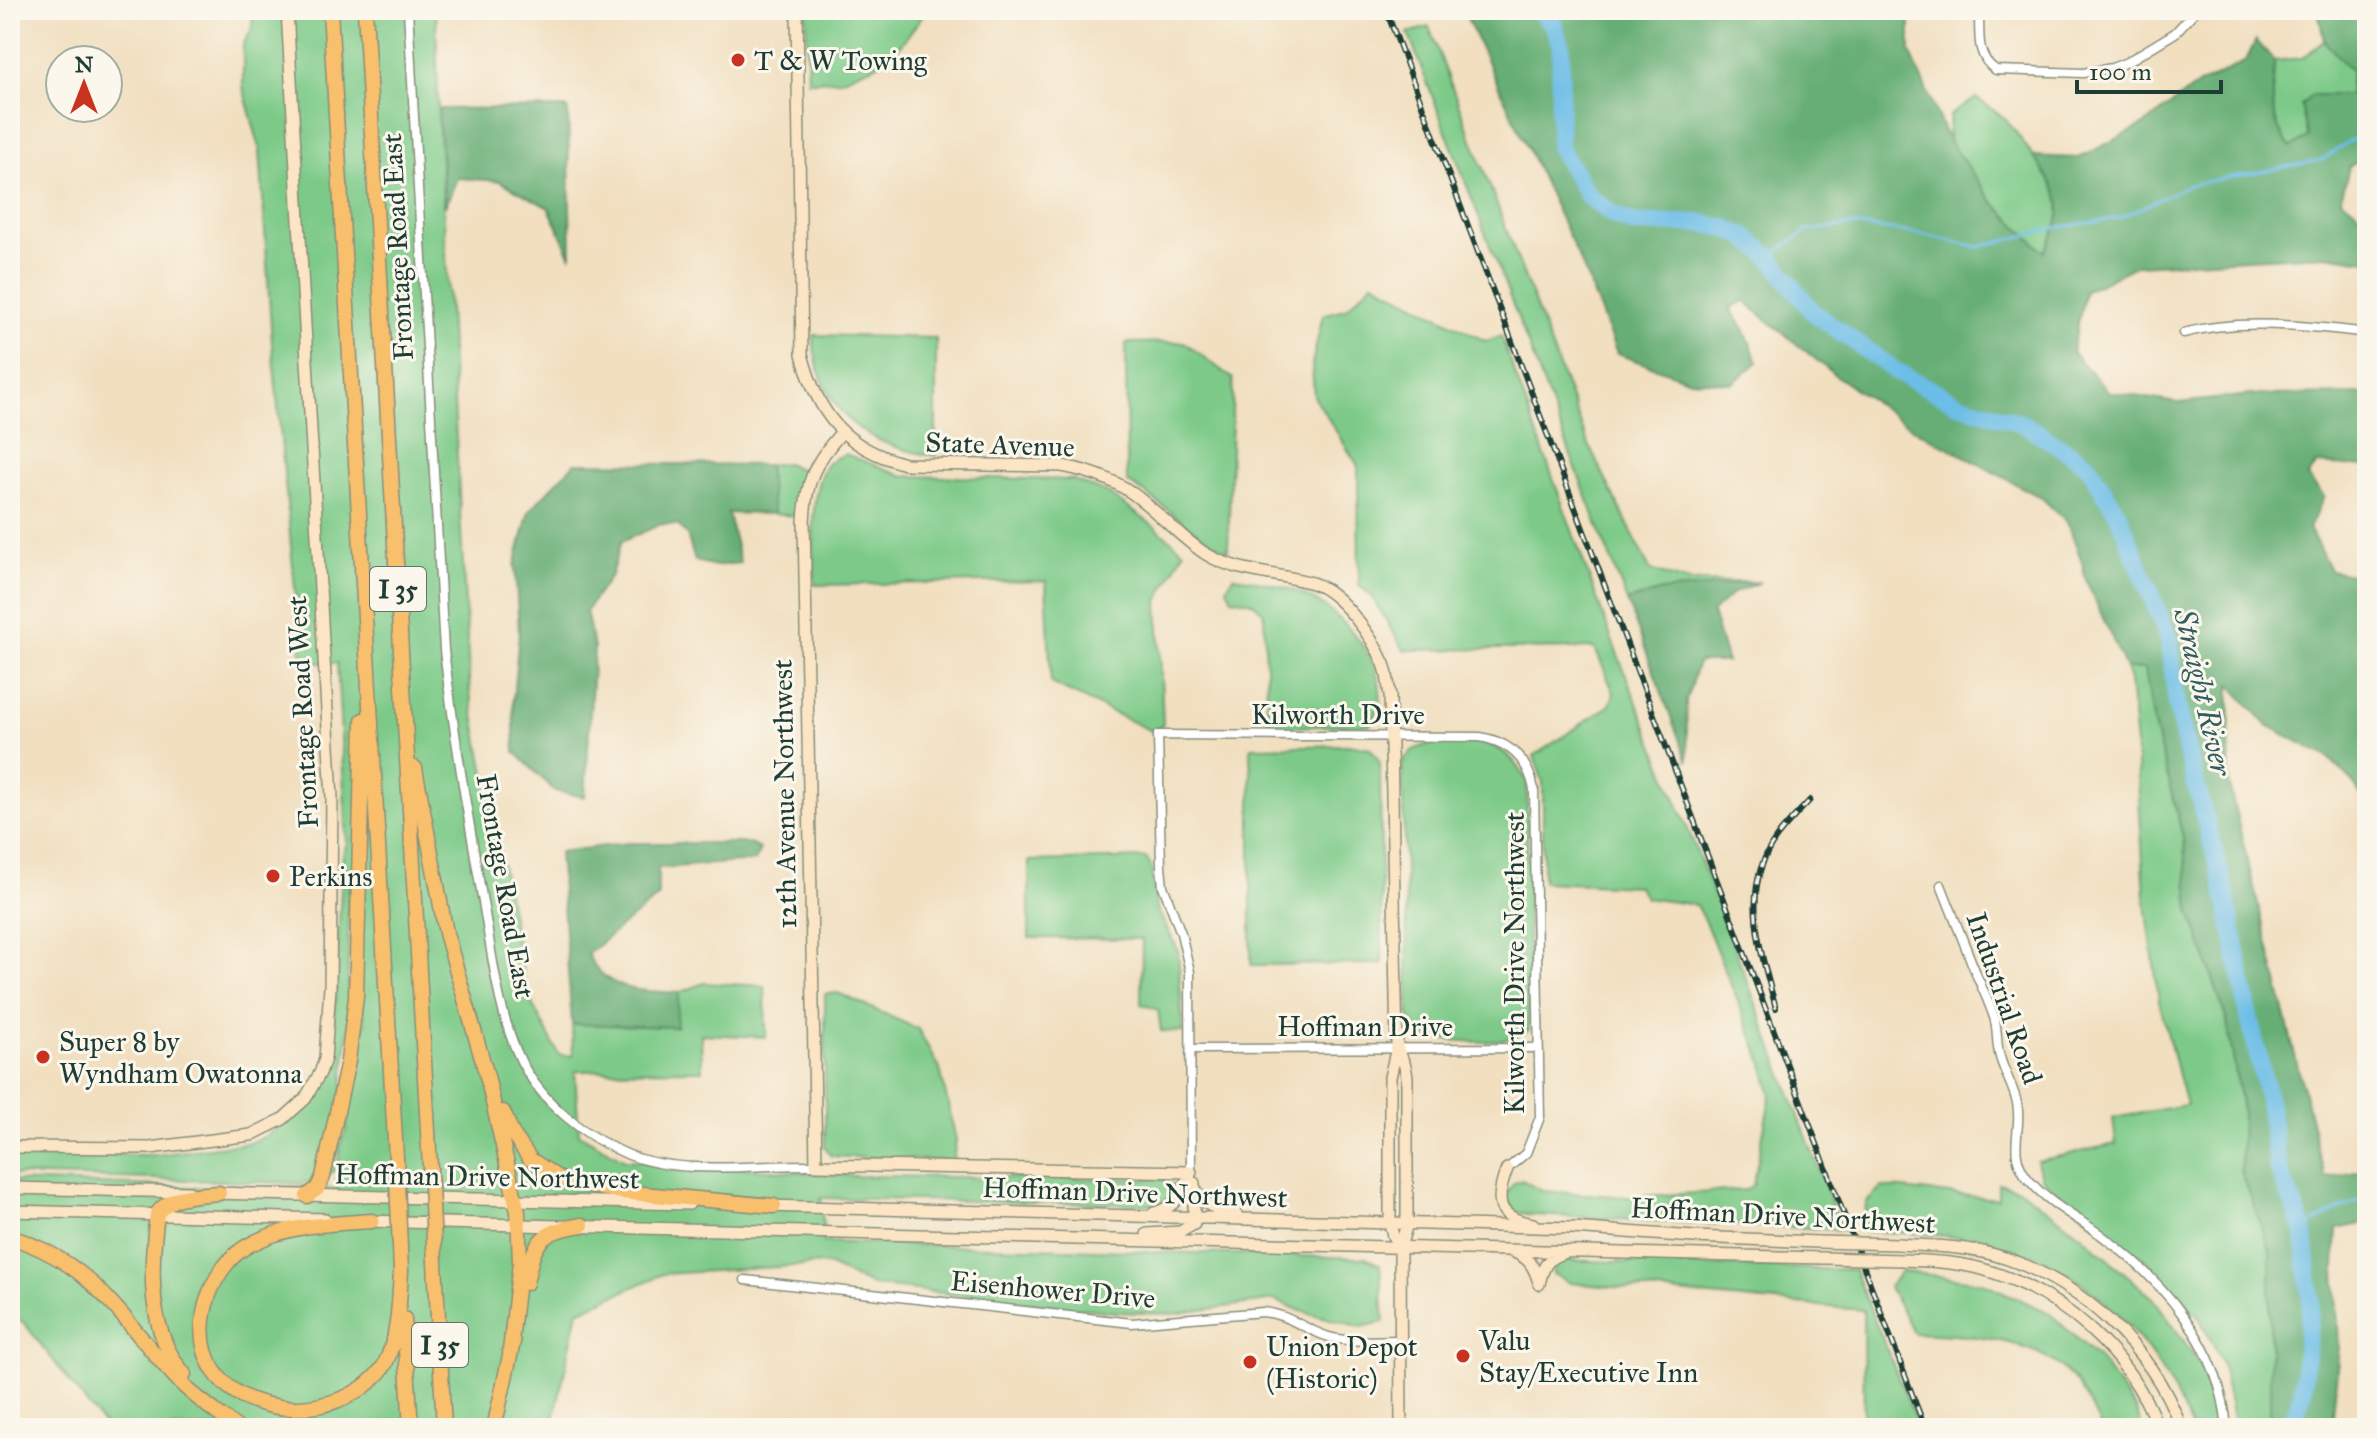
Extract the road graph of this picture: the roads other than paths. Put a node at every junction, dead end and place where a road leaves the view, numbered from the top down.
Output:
1 (287, 10) edge
2 (330, 10) edge
3 (365, 10) edge
4 (408, 10) edge
5 (797, 10) edge
6 (1979, 10) edge
7 (2196, 10) edge
8 (2184, 333) dead end
9 (2367, 333) edge
10 (841, 433) junction
11 (365, 636) junction
12 (401, 650) junction
13 (1391, 737) junction
14 (1514, 751) joint
15 (1941, 885) dead end
16 (1397, 1047) junction
17 (1538, 1048) junction
18 (1191, 1049) junction
19 (487, 1076) junction
20 (10, 1147) edge
21 (816, 1165) junction
22 (1507, 1169) joint
23 (1193, 1177) junction
24 (10, 1188) edge
25 (219, 1193) junction
26 (307, 1196) junction
27 (516, 1201) junction
28 (774, 1206) junction
29 (10, 1211) edge
30 (157, 1214) junction
31 (1140, 1216) junction
32 (1195, 1218) junction
33 (1265, 1219) junction
34 (372, 1221) junction
35 (1390, 1223) junction
36 (519, 1224) junction
37 (1407, 1224) junction
38 (582, 1225) junction
39 (1573, 1228) junction
40 (10, 1237) edge
41 (1046, 1238) junction
42 (1400, 1247) junction
43 (1506, 1250) junction
44 (1572, 1251) junction
45 (401, 1271) junction
46 (745, 1280) dead end
47 (1400, 1340) junction
48 (510, 1351) junction
49 (224, 1418) junction
50 (237, 1428) edge
51 (411, 1428) edge
52 (444, 1428) edge
53 (494, 1428) edge
54 (1401, 1428) edge
55 (2158, 1428) edge
56 (2181, 1428) edge
57 (2227, 1428) edge

1 - 20 main road, Frontage Road West
2 - 11 highway, I 35
3 - 12 highway, I 35
4 - 21 street, Frontage Road East
5 - 10 main road, State Avenue
6 - 7 street
8 - 9 street
10 - 13 main road, State Avenue
10 - 21 main road, 12th Avenue Northwest
11 - 26 highway
11 - 45 highway, I 35, bridge
12 - 19 highway
12 - 52 highway, I 35, bridge
13 - 14 street, Kilworth Drive
13 - 16 main road, State Avenue
13 - 18 street, Kilworth Drive
14 - 17 street, Kilworth Drive Northwest
15 - 57 street, Industrial Road
16 - 17 street, Hoffman Drive
16 - 18 street, Hoffman Drive
16 - 35 main road
16 - 37 main road
17 - 22 street, Kilworth Drive Northwest
18 - 23 street
19 - 27 highway
19 - 28 highway
21 - 23 main road, Frontage Road East
22 - 39 main road
23 - 31 main road
23 - 32 main road
23 - 33 main road
24 - 25 main road, Hoffman Drive Northwest
25 - 26 main road, Hoffman Drive Northwest
25 - 30 highway
26 - 27 main road, Hoffman Drive Northwest
27 - 28 main road, Hoffman Drive Northwest
27 - 36 highway
28 - 31 main road, Hoffman Drive Northwest
29 - 30 main road, Hoffman Drive Northwest
30 - 34 main road, Hoffman Drive Northwest
30 - 49 highway
31 - 32 main road, Hoffman Drive Northwest
32 - 33 main road, Hoffman Drive Northwest
32 - 41 main road
33 - 35 main road, Hoffman Drive Northwest
34 - 36 main road, Hoffman Drive Northwest
34 - 45 highway
35 - 37 main road, Hoffman Drive Northwest
35 - 42 main road
36 - 38 main road, Hoffman Drive Northwest
36 - 48 highway
37 - 39 main road, Hoffman Drive Northwest
37 - 42 main road
38 - 41 main road, Hoffman Drive Northwest
38 - 48 highway
39 - 56 main road, Hoffman Drive Northwest, bridge
40 - 49 highway
41 - 42 main road, Hoffman Drive Northwest
42 - 43 main road, Hoffman Drive Northwest
42 - 47 main road
43 - 44 main road, Hoffman Drive Northwest
43 - 44 main road
44 - 55 main road, Hoffman Drive Northwest, bridge
45 - 51 highway, I 35
46 - 47 street, Eisenhower Drive
47 - 54 main road
48 - 53 highway
49 - 50 highway

